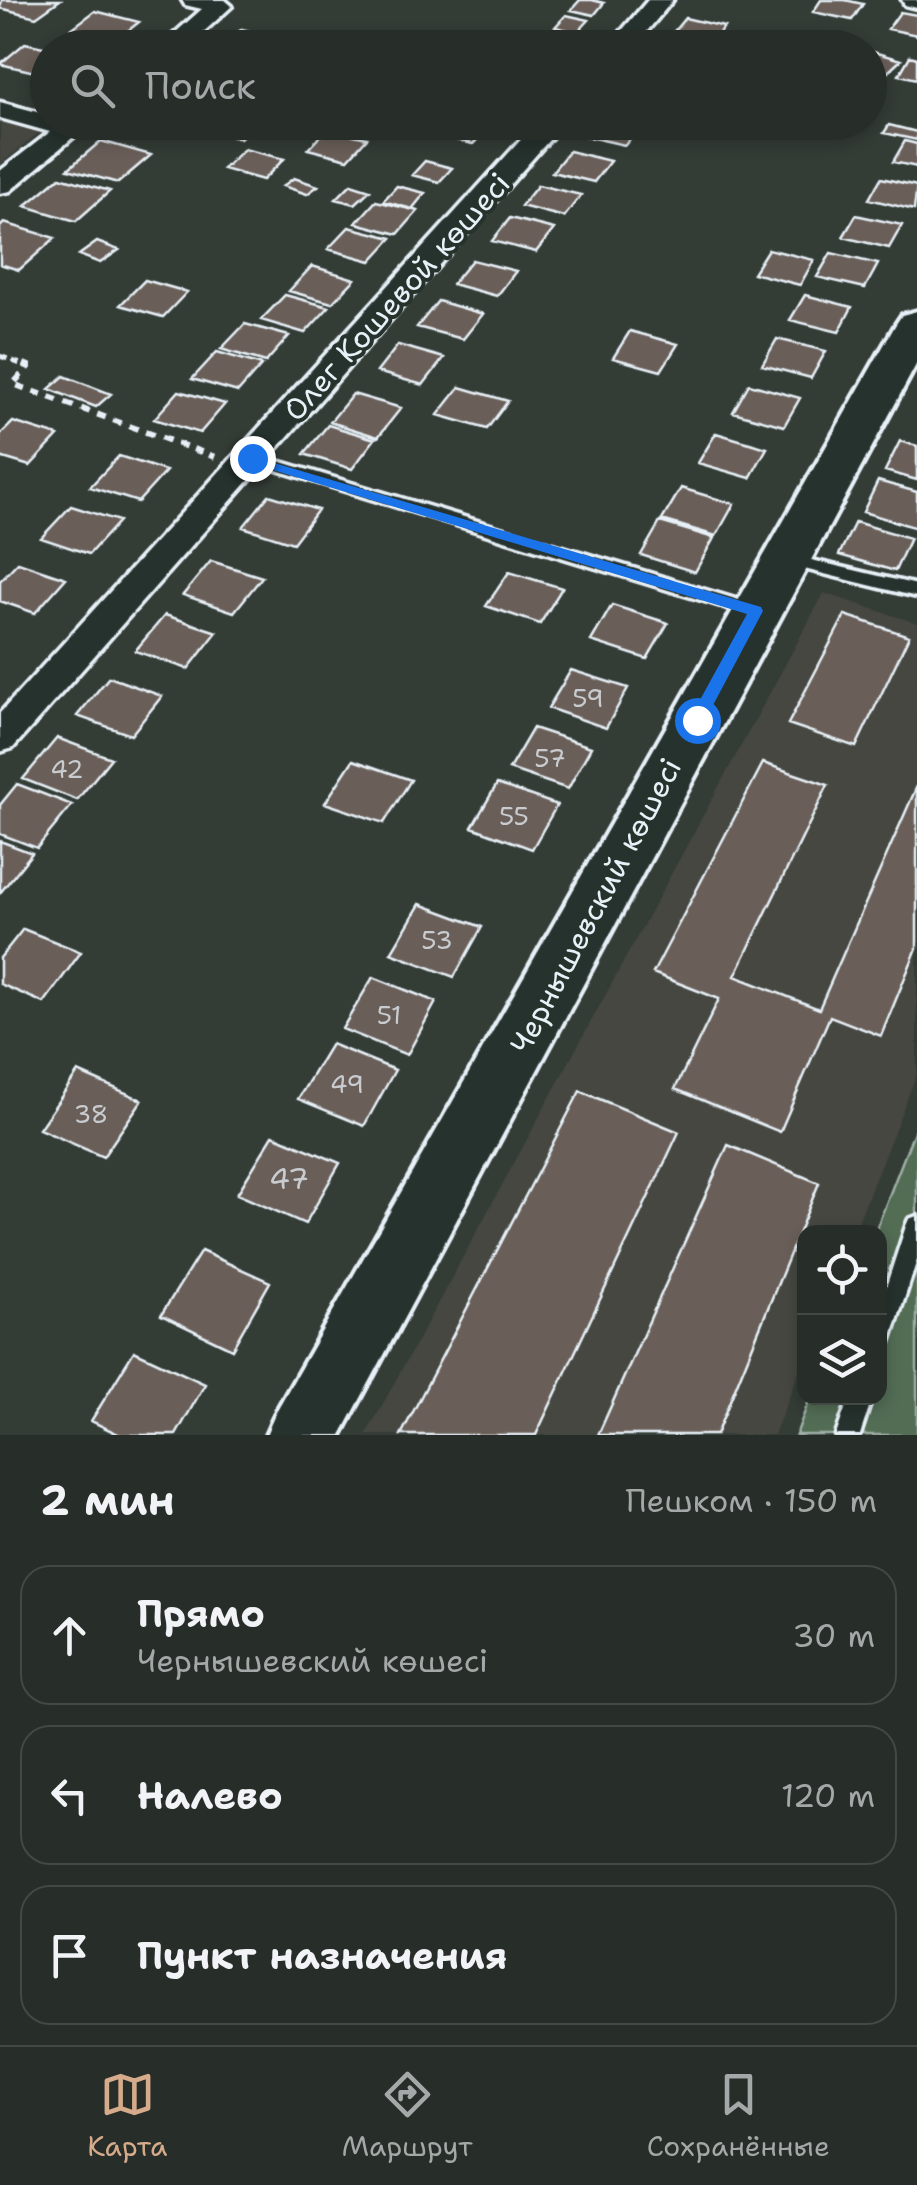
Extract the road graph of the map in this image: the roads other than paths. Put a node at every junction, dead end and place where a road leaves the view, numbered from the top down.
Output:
1 (194, 0) edge
2 (661, 0) edge
3 (191, 30) edge
4 (635, 30) edge
5 (0, 110) edge
6 (30, 116) edge
7 (56, 140) edge
8 (536, 140) edge
9 (0, 185) edge
10 (917, 324) edge
11 (248, 463) junction
12 (786, 559) junction
13 (917, 591) edge
14 (756, 611) junction
15 (0, 738) edge
16 (917, 1226) edge
17 (887, 1318) edge
18 (858, 1405) edge
19 (302, 1435) edge
20 (848, 1435) edge

1 - 3 street
2 - 4 street
5 - 6 street
7 - 9 street
8 - 11 street, Олег Кошевой көшесі
10 - 12 street, Чернышевский көшесі
11 - 14 lane
11 - 15 street, Олег Кошевой көшесі
12 - 13 lane
12 - 14 street, Чернышевский көшесі
14 - 19 street, Чернышевский көшесі
16 - 17 lane
18 - 20 lane

